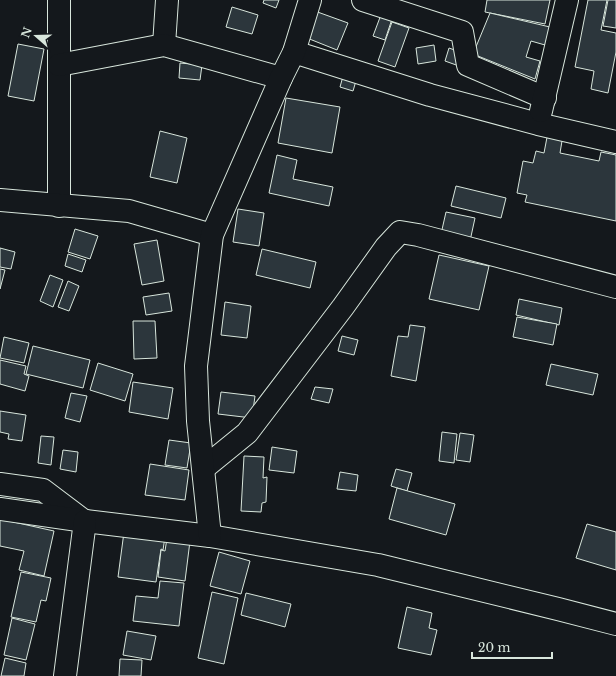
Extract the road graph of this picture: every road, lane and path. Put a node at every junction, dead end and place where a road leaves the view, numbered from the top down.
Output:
1 (59, 0) edge
2 (166, 0) edge
3 (310, 0) edge
4 (567, 0) edge
5 (371, 1) edge
6 (164, 45) junction
7 (294, 52) junction
8 (59, 65) junction
9 (281, 78) junction
10 (545, 98) junction
11 (538, 124) junction
12 (616, 142) edge
13 (0, 200) edge
14 (59, 206) junction
15 (212, 235) junction
16 (616, 287) edge
17 (204, 468) junction
18 (0, 484) edge
19 (0, 509) edge
20 (85, 521) junction
21 (210, 536) junction
22 (616, 624) edge
23 (65, 676) edge

1 - 8 street
2 - 6 street
3 - 7 street
4 - 10 street
5 - 10 street
6 - 8 street
6 - 9 street
7 - 9 street
7 - 11 street
8 - 14 street
9 - 15 street
10 - 11 street
11 - 12 street
13 - 14 street
14 - 15 street
15 - 17 street
16 - 17 street
17 - 21 street
18 - 20 street
19 - 20 street
20 - 21 street
20 - 23 street
21 - 22 street

